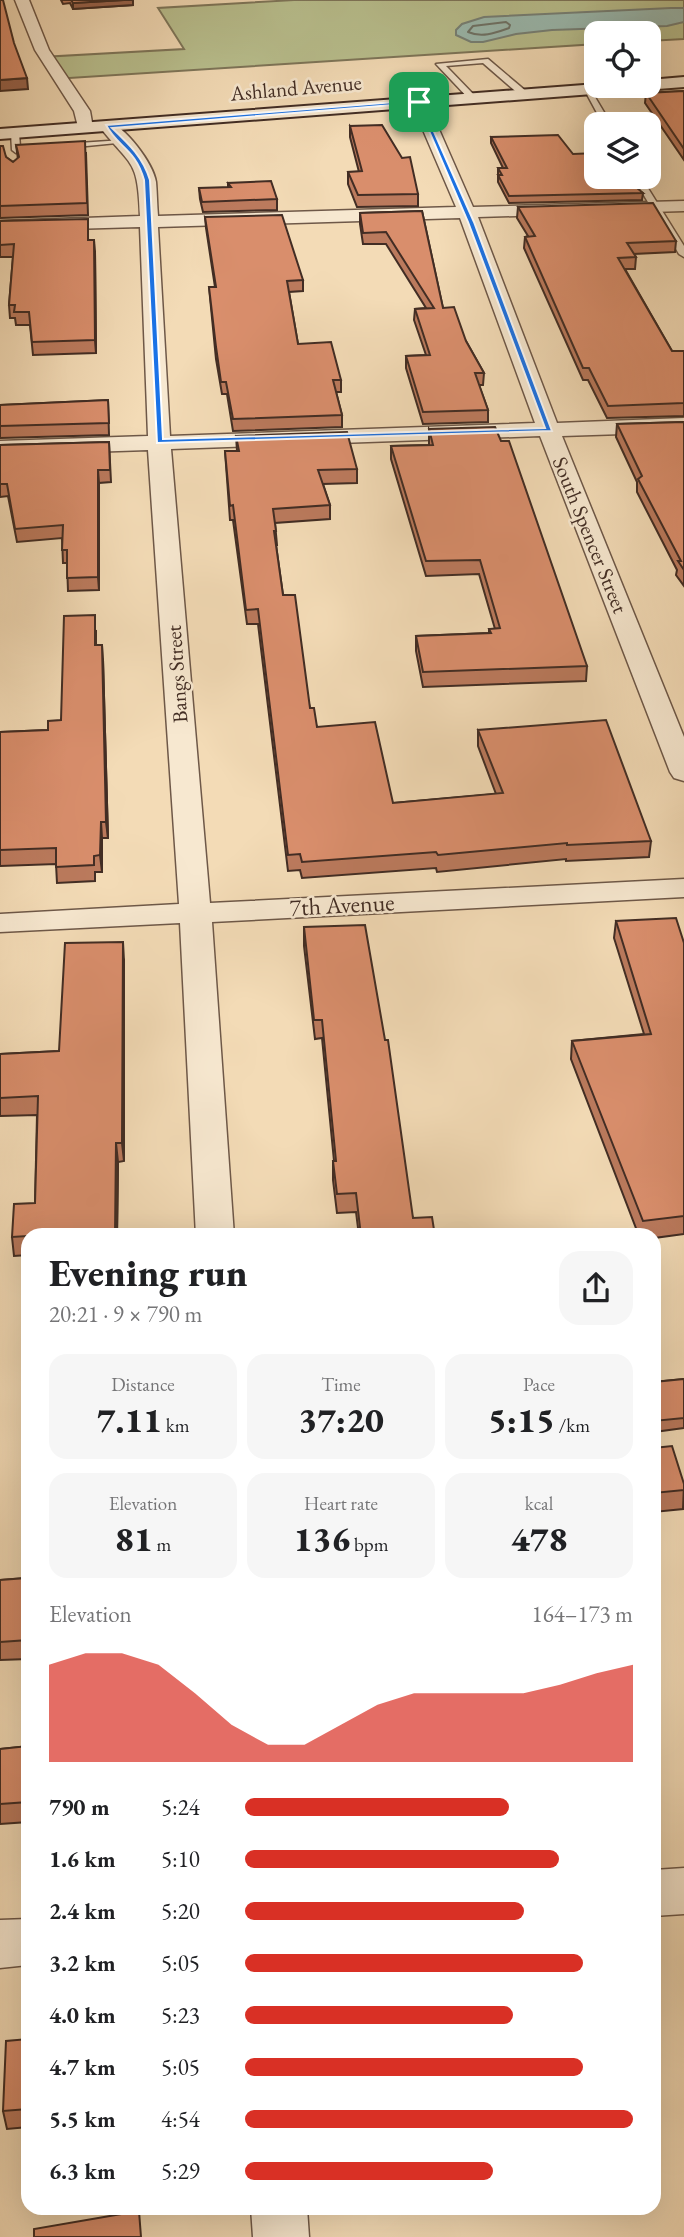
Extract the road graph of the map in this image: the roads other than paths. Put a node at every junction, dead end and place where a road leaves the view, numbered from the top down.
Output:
1 (22, 0) edge
2 (684, 82) edge
3 (661, 84) edge
4 (584, 89) edge
5 (524, 94) junction
6 (472, 98) junction
7 (419, 102) junction
8 (93, 124) junction
9 (10, 139) edge
10 (10, 159) edge
11 (644, 189) edge
12 (655, 206) junction
13 (684, 206) edge
14 (466, 212) junction
15 (148, 221) junction
16 (0, 226) edge
17 (684, 254) edge
18 (684, 425) edge
19 (550, 430) junction
20 (159, 442) junction
21 (0, 448) edge
22 (684, 772) edge
23 (684, 888) edge
24 (195, 912) junction
25 (0, 923) edge
26 (215, 1228) edge
27 (684, 1891) edge
28 (661, 1893) edge
29 (21, 1942) edge
30 (0, 1944) edge
31 (279, 2215) edge
32 (281, 2237) edge

1 - 8 street, Bangs Street
2 - 3 street
4 - 5 street, Ashland Avenue
5 - 6 street, Ashland Avenue
5 - 6 lane
6 - 7 street, Ashland Avenue
7 - 8 street, Ashland Avenue
7 - 14 street, South Spencer Street
8 - 9 street, Ashland Avenue
8 - 9 lane
8 - 15 street, Bangs Street
9 - 10 lane
11 - 12 lane
12 - 13 street
12 - 14 street
12 - 17 lane
14 - 15 street
14 - 19 street, South Spencer Street
15 - 16 street
15 - 20 street, Bangs Street
18 - 19 street
19 - 20 street
19 - 22 street, South Spencer Street
20 - 21 street
20 - 24 street, Bangs Street
23 - 24 street, 7th Avenue
24 - 25 street, 7th Avenue
24 - 26 street, Bangs Street
27 - 28 street
29 - 30 street
31 - 32 street

